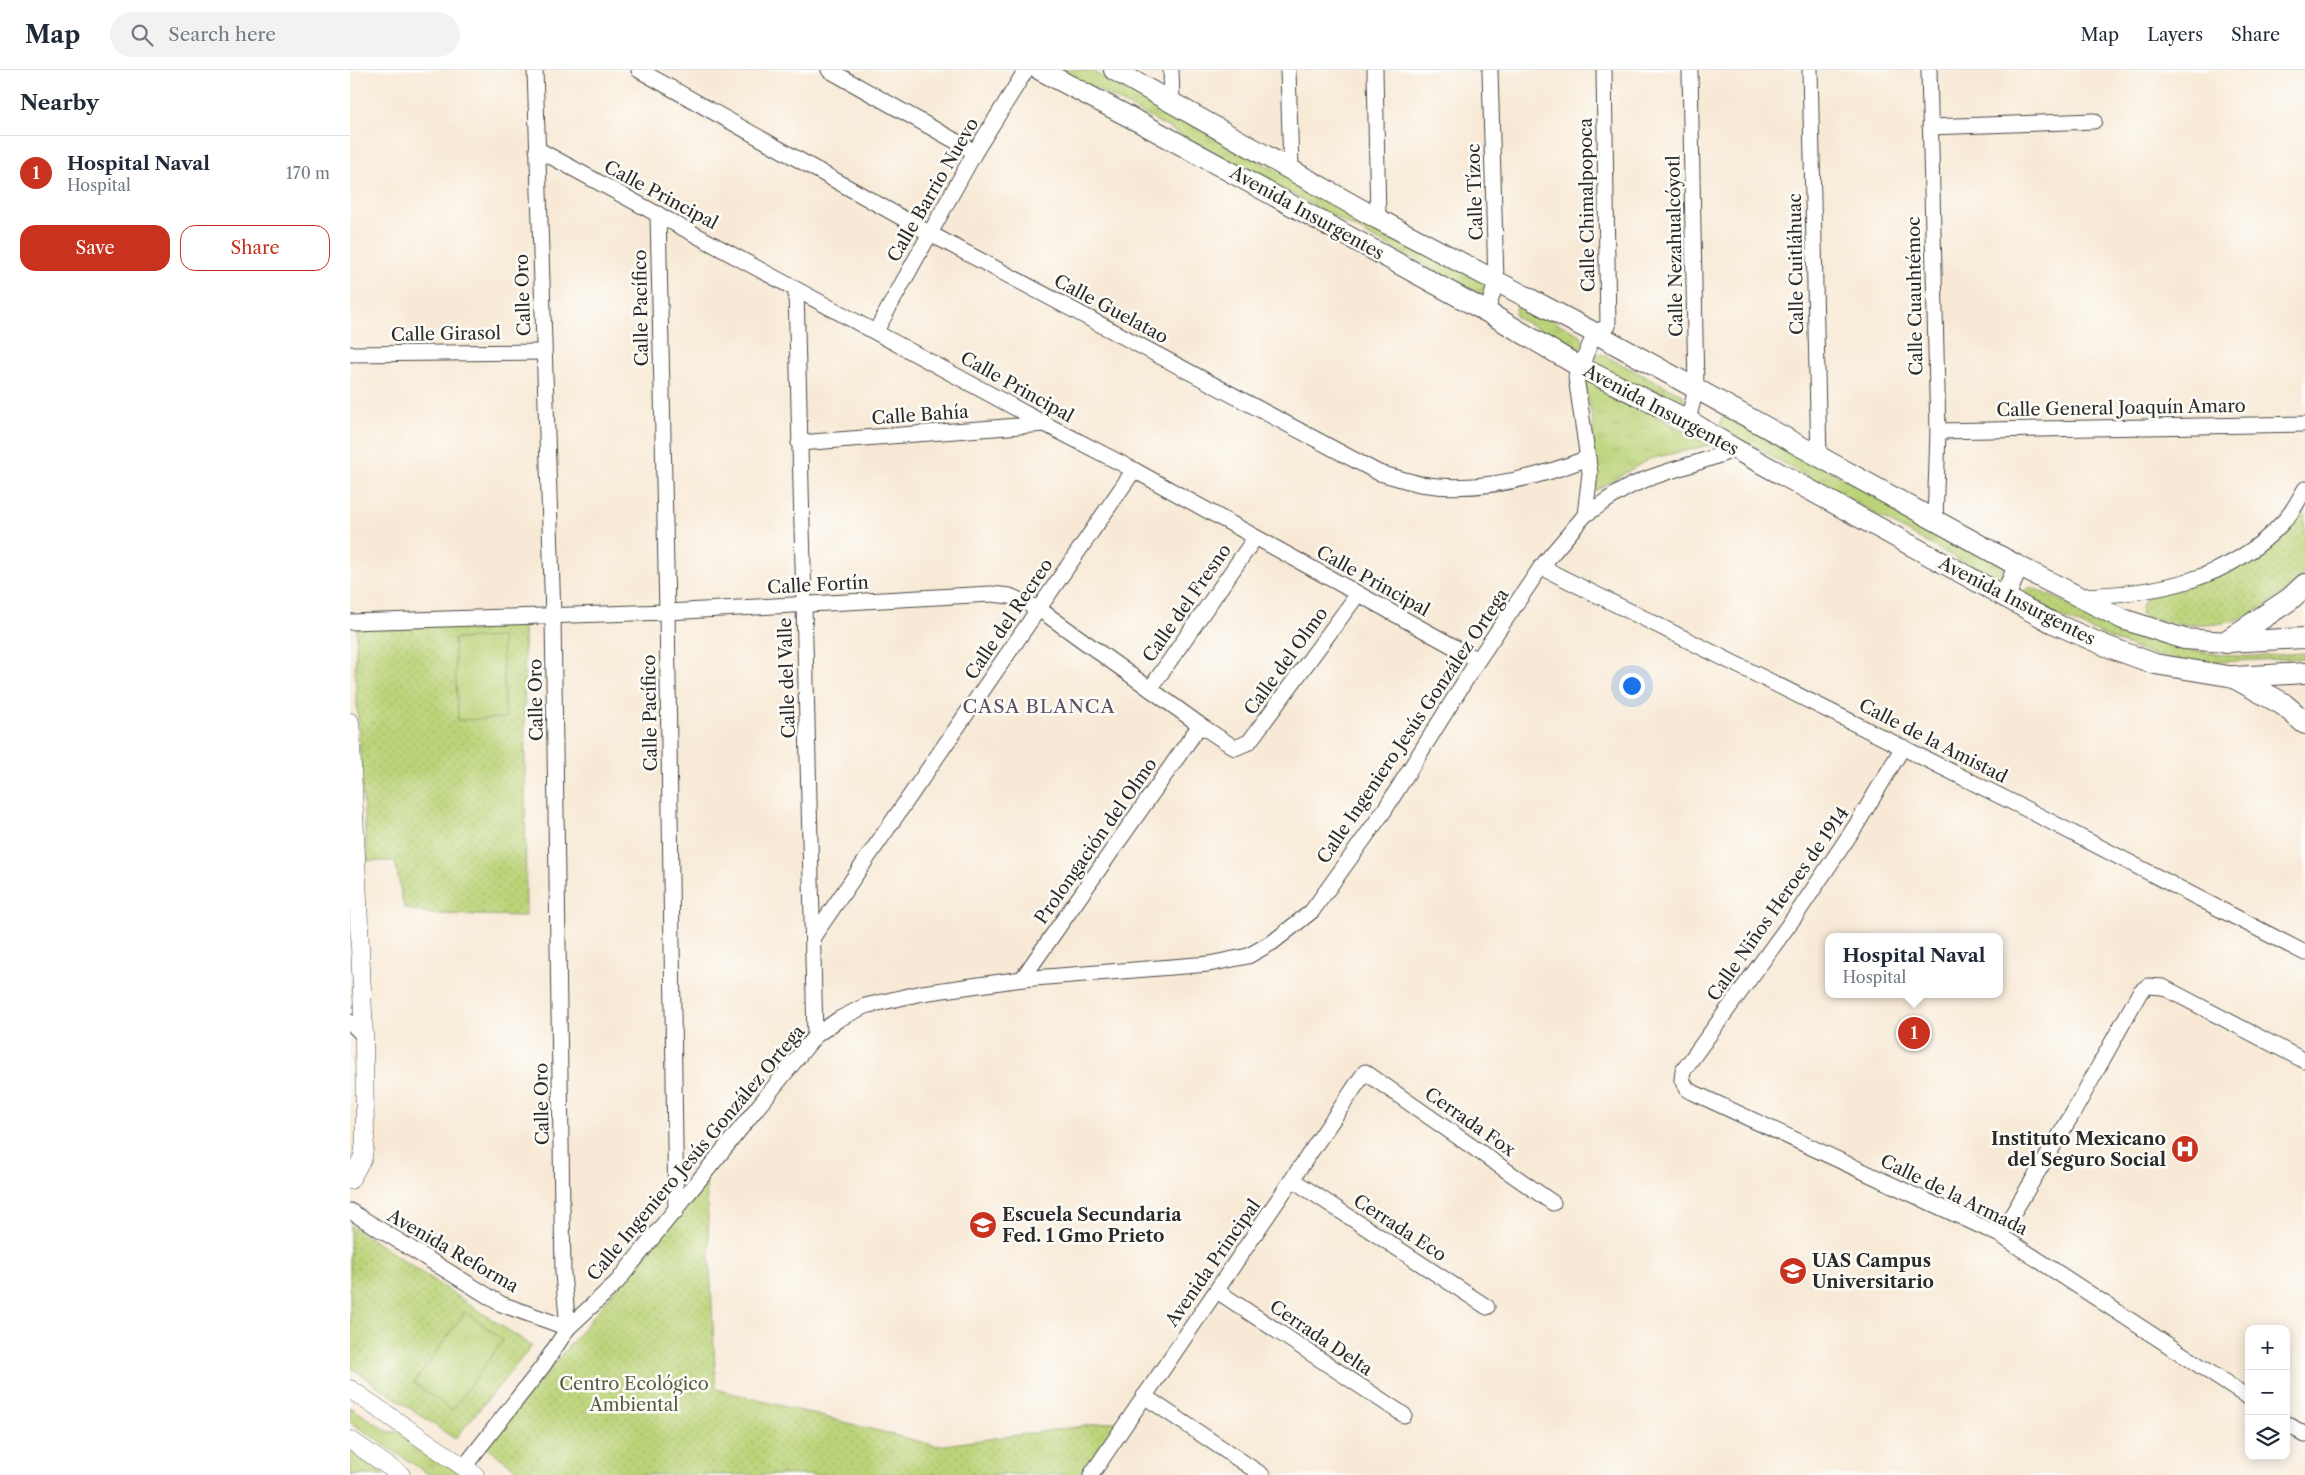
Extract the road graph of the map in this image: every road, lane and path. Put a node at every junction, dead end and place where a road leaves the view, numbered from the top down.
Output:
1 (535, 70) edge
2 (639, 70) edge
3 (829, 70) edge
4 (1026, 70) edge
5 (1040, 70) edge
6 (1114, 70) edge
7 (1171, 70) edge
8 (1288, 70) edge
9 (1374, 70) edge
10 (1490, 70) edge
11 (1604, 70) edge
12 (1690, 70) edge
13 (1810, 70) edge
14 (1929, 70) edge
15 (1172, 102) junction
16 (2094, 121) dead end
17 (1930, 127) junction
18 (537, 149) junction
19 (975, 152) junction
20 (1291, 168) junction
21 (658, 214) junction
22 (1378, 219) junction
23 (929, 233) junction
24 (1496, 282) junction
25 (796, 290) junction
26 (1487, 312) junction
27 (876, 331) junction
28 (1596, 334) junction
29 (543, 352) junction
30 (350, 354) edge
31 (1580, 367) junction
32 (1696, 389) junction
33 (1688, 420) junction
34 (1045, 424) junction
35 (2305, 424) edge
36 (1938, 430) junction
37 (799, 443) junction
38 (1735, 449) junction
39 (1588, 458) junction
40 (1819, 458) junction
41 (1134, 470) junction
42 (2305, 489) edge
43 (1585, 515) junction
44 (1935, 521) junction
45 (1255, 538) junction
46 (2018, 566) junction
47 (1541, 567) junction
48 (2305, 586) edge
49 (1358, 594) junction
50 (2079, 596) junction
51 (2005, 597) junction
52 (804, 605) junction
53 (1039, 609) junction
54 (667, 612) junction
55 (553, 616) junction
56 (350, 622) edge
57 (2305, 638) edge
58 (2226, 642) junction
59 (1478, 660) junction
60 (2305, 673) edge
61 (2234, 677) junction
62 (1150, 689) junction
63 (350, 722) edge
64 (2305, 723) edge
65 (1200, 725) junction
66 (1241, 746) joint
67 (1903, 747) junction
68 (813, 937) junction
69 (2305, 953) edge
70 (1022, 979) junction
71 (350, 1022) edge
72 (364, 1036) junction
73 (815, 1036) junction
74 (2305, 1060) edge
75 (1365, 1072) joint
76 (1682, 1080) joint
77 (350, 1180) edge
78 (1293, 1180) junction
79 (1553, 1203) dead end
80 (350, 1211) edge
81 (676, 1212) junction
82 (2000, 1235) junction
83 (1218, 1291) junction
84 (1487, 1307) dead end
85 (568, 1328) junction
86 (350, 1389) edge
87 (2245, 1395) edge
88 (1144, 1396) junction
89 (1404, 1415) dead end
90 (2290, 1426) edge
91 (2305, 1435) edge
92 (350, 1440) edge
93 (469, 1471) edge
94 (401, 1475) edge
95 (1091, 1475) edge
96 (1262, 1475) edge

1 - 18 street, Calle Oro
2 - 23 street, Calle Guelatao
3 - 19 street
4 - 19 street, Calle Barrio Nuevo
5 - 26 main road, Avenida Insurgentes
6 - 15 main road, Avenida Insurgentes
7 - 15 street
8 - 20 street
9 - 22 street
10 - 24 street, Calle Tízoc
11 - 28 street, Calle Chimalpopoca
12 - 32 street, Calle Nezahualcóyotl
13 - 40 street, Calle Cuitláhuac
14 - 17 street, Calle Cuauhtémoc
15 - 20 main road, Avenida Insurgentes
16 - 17 street
17 - 36 street, Calle Cuauhtémoc
18 - 21 street, Calle Principal
18 - 29 street, Calle Oro
19 - 23 street, Calle Barrio Nuevo
20 - 22 main road, Avenida Insurgentes
21 - 25 street, Calle Principal
21 - 54 street, Calle Pacífico
22 - 24 main road, Avenida Insurgentes
23 - 27 street, Calle Barrio Nuevo
23 - 39 street, Calle Guelatao
24 - 26 street, Calle Tízoc
24 - 28 main road, Avenida Insurgentes
25 - 27 street, Calle Principal
25 - 37 street, Calle del Valle
26 - 31 main road, Avenida Insurgentes
27 - 34 street, Calle Principal
28 - 31 street
28 - 32 main road, Avenida Insurgentes
29 - 30 street, Calle Girasol
29 - 55 street, Calle Oro
31 - 33 main road, Avenida Insurgentes
31 - 39 street
32 - 33 street, Calle Nezahualcóyotl
32 - 40 main road, Avenida Insurgentes
33 - 38 main road, Avenida Insurgentes
34 - 37 street, Calle Bahía
34 - 41 street, Calle Principal
35 - 36 street, Calle General Joaquín Amaro
36 - 44 street, Calle Cuauhtémoc
37 - 52 street, Calle del Valle
38 - 43 street, Calle Ingeniero Jesús González Ortega
38 - 51 main road, Avenida Insurgentes
39 - 43 street
40 - 44 main road, Avenida Insurgentes
41 - 45 street, Calle Principal
41 - 53 street, Calle del Recreo
42 - 50 street, Avenida Insurgentes
43 - 47 street, Calle Ingeniero Jesús González Ortega
44 - 46 main road, Avenida Insurgentes
45 - 49 street, Calle Principal
45 - 62 street, Calle del Fresno
46 - 50 main road, Avenida Insurgentes
46 - 51 main road
47 - 59 street, Calle Ingeniero Jesús González Ortega
47 - 67 street, Calle de la Amistad
48 - 58 main road
49 - 59 street, Calle Principal
49 - 66 street, Calle del Olmo
50 - 58 main road, Avenida Insurgentes
51 - 61 main road, Avenida Insurgentes
52 - 53 street, Calle Fortín
52 - 54 street, Calle Fortín
52 - 68 street, Calle del Valle
53 - 62 street, Calle Fortín
53 - 68 street, Calle del Recreo
54 - 55 street, Calle Fortín
54 - 81 street, Calle Pacífico
55 - 56 street, Calle Fortín
55 - 85 street, Calle Oro
57 - 58 main road, Avenida Insurgentes
59 - 70 street, Calle Ingeniero Jesús González Ortega
60 - 61 main road, Avenida Insurgentes
61 - 64 main road
62 - 65 street, Calle Fortín
63 - 72 street
65 - 66 street, Calle Fortín
65 - 70 street, Prolongación del Olmo
67 - 69 street, Calle de la Amistad
67 - 76 street, Calle Niños Heroes de 1914
68 - 73 street, Calle del Valle
70 - 73 street, Calle Ingeniero Jesús González Ortega
71 - 72 street
72 - 77 street
73 - 81 street, Calle Ingeniero Jesús González Ortega
74 - 82 street
75 - 78 street, Avenida Principal
75 - 79 street, Cerrada Fox
76 - 82 street, Calle de la Armada
78 - 83 street, Avenida Principal
78 - 84 street, Cerrada Eco
80 - 85 street, Avenida Reforma
81 - 85 street, Calle Ingeniero Jesús González Ortega
82 - 87 street, Calle de la Armada
83 - 88 street, Avenida Principal
83 - 89 street, Cerrada Delta
85 - 93 street, Calle Ingeniero Jesús González Ortega
86 - 93 street
88 - 95 street, Avenida Principal
88 - 96 street
90 - 91 street
92 - 94 street

